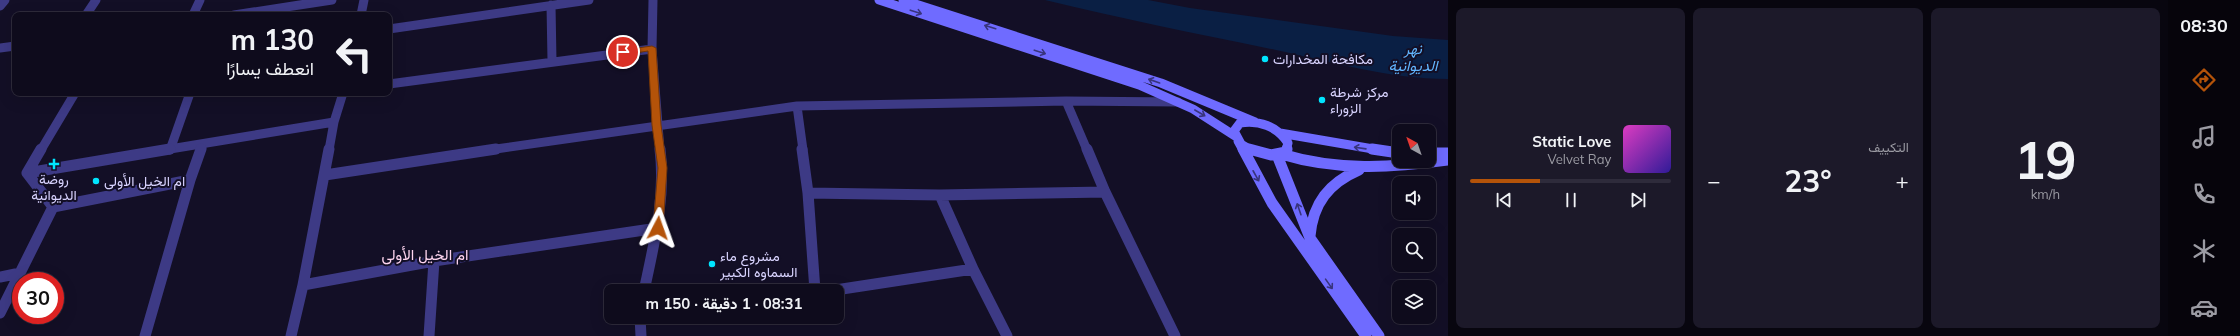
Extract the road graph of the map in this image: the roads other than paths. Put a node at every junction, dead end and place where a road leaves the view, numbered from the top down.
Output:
1 (5, 0) edge
2 (96, 0) edge
3 (200, 0) edge
4 (332, 0) edge
5 (364, 0) edge
6 (589, 0) edge
7 (653, 0) edge
8 (879, 0) edge
9 (903, 0) edge
10 (283, 4) edge
11 (551, 5) junction
12 (0, 6) edge
13 (88, 12) edge
14 (194, 12) edge
15 (247, 12) edge
16 (362, 12) edge
17 (392, 29) edge
18 (12, 46) edge
19 (0, 48) edge
20 (652, 48) junction
21 (552, 61) junction
22 (392, 84) edge
23 (73, 96) edge
24 (189, 96) edge
25 (342, 96) edge
26 (1066, 101) junction
27 (1178, 102) junction
28 (797, 106) junction
29 (334, 122) junction
30 (1255, 122) junction
31 (656, 125) junction
32 (1280, 133) junction
33 (1236, 139) junction
34 (203, 144) junction
35 (170, 150) junction
36 (1392, 152) edge
37 (1436, 153) edge
38 (1448, 153) edge
39 (1279, 154) junction
40 (1448, 160) edge
41 (1363, 169) junction
42 (27, 173) junction
43 (325, 175) junction
44 (190, 180) junction
45 (1105, 192) junction
46 (808, 193) junction
47 (940, 195) junction
48 (53, 207) junction
49 (658, 228) junction
50 (1310, 238) junction
51 (434, 261) junction
52 (973, 269) junction
53 (20, 272) edge
54 (12, 275) edge
55 (0, 277) edge
56 (646, 284) edge
57 (815, 284) edge
58 (303, 285) junction
59 (12, 289) edge
60 (844, 289) edge
61 (0, 314) edge
62 (640, 324) edge
63 (145, 336) edge
64 (291, 336) edge
65 (429, 336) edge
66 (641, 336) edge
67 (1007, 336) edge
68 (1175, 336) edge
69 (1366, 336) edge
70 (1379, 336) edge

1 - 12 street
2 - 13 street
3 - 14 street
4 - 10 street
5 - 16 street
6 - 11 street
7 - 20 street
8 -> 27 main road
30 -> 9 main road
10 - 15 street
11 - 17 street
11 - 21 street
18 - 19 street
20 - 21 street
20 - 31 street
21 - 22 street
23 - 42 street
24 - 35 street
25 - 29 street
26 - 27 street
26 - 28 street
26 - 45 street
27 -> 33 main road
28 - 31 street
28 - 46 street
29 - 34 street
29 - 43 street
30 - 32 main road
30 - 33 main road
31 - 43 street
31 - 49 street
36 -> 32 main road
32 - 39 main road
33 - 39 main road
33 -> 69 main road
34 - 35 street
34 - 44 street
35 - 42 street
37 - 38 main road
39 - 41 main road
50 -> 39 main road
40 - 41 main road
41 - 50 main road
42 - 48 street
43 - 58 street
44 - 48 street
44 - 63 street
45 - 47 street
45 - 68 street
46 - 47 street
46 - 57 street
47 - 52 street
48 - 53 street
49 - 51 street
49 - 56 street
50 - 70 main road
51 - 58 street
51 - 65 street
52 - 60 street
52 - 67 street
54 - 55 street
58 - 64 street
59 - 61 street
62 - 66 street

